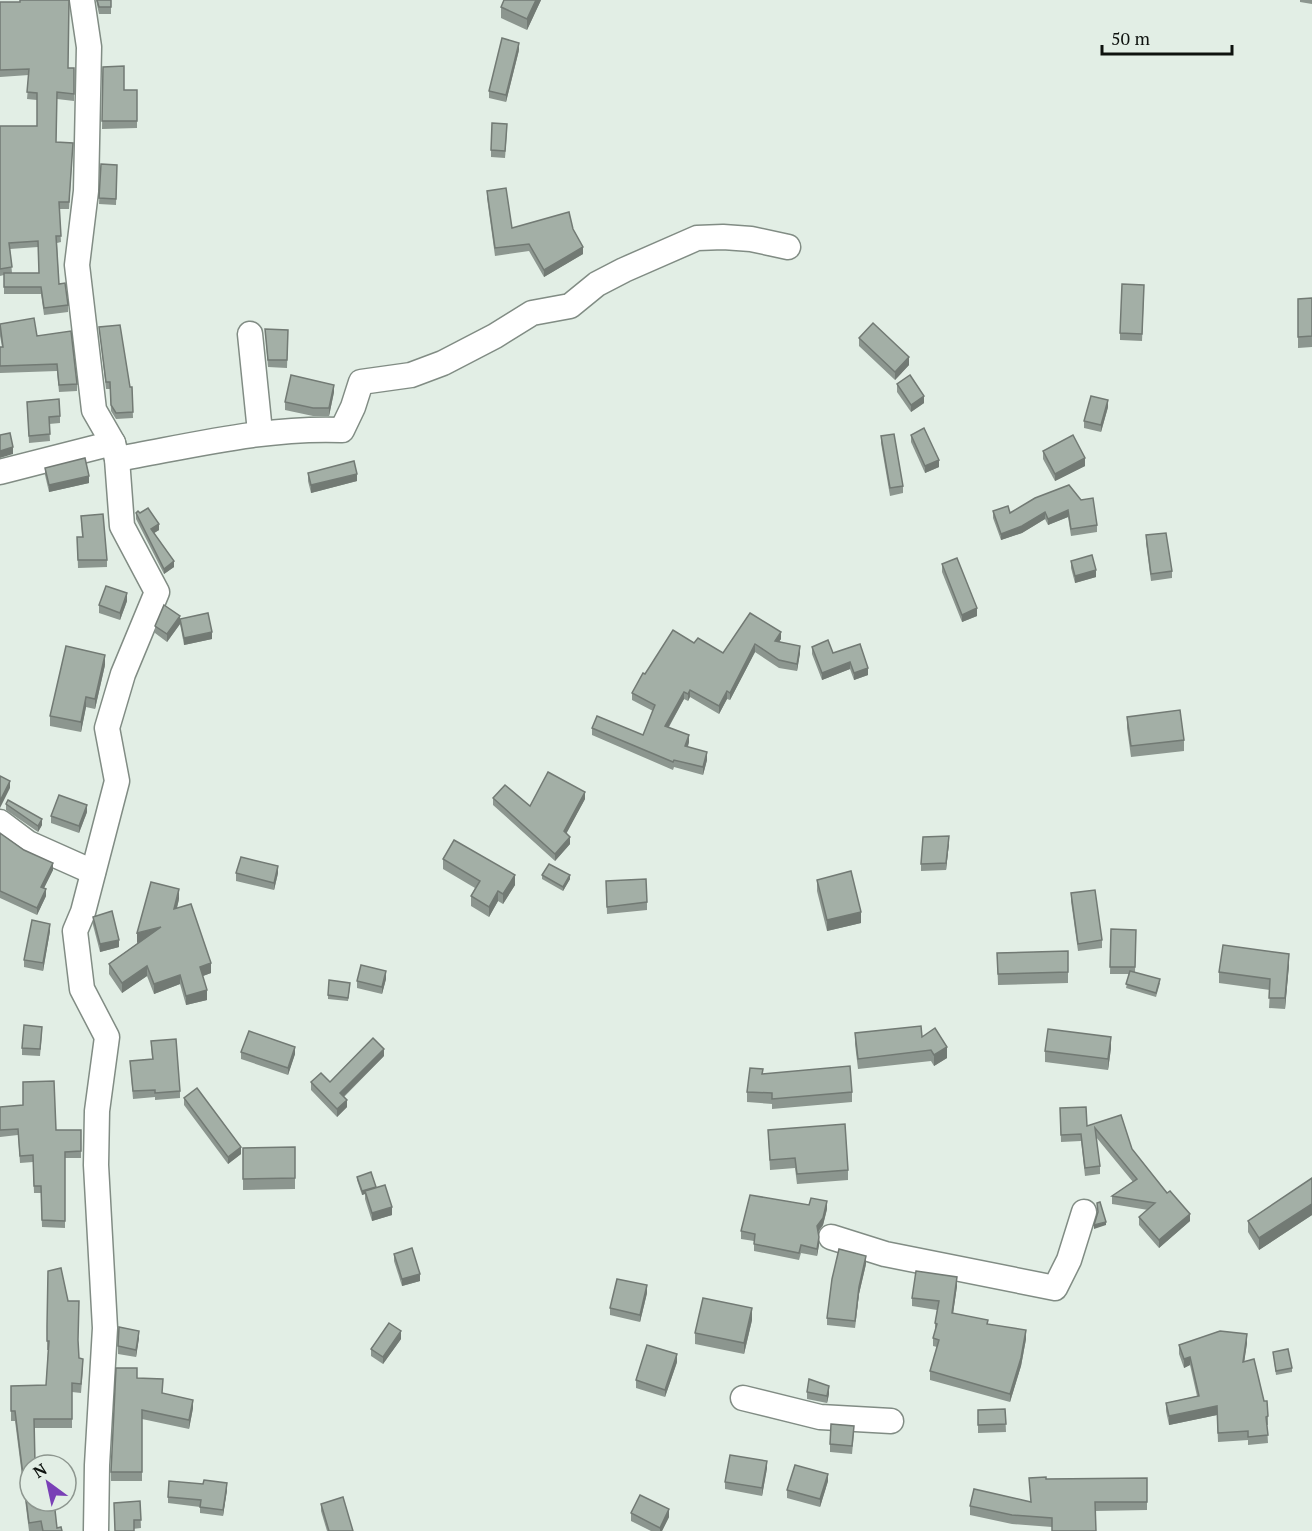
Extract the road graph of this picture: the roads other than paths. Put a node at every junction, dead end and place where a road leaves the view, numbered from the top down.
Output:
1 (82, 0) edge
2 (788, 247) dead end
3 (250, 333) dead end
4 (260, 432) junction
5 (115, 451) junction
6 (0, 472) edge
7 (0, 822) edge
8 (93, 872) junction
9 (1084, 1212) dead end
10 (831, 1237) dead end
11 (743, 1398) dead end
12 (891, 1420) dead end
13 (96, 1531) edge

1 - 5 street
2 - 4 street
3 - 4 street
4 - 5 street
5 - 6 street
5 - 8 street
7 - 8 street
8 - 13 street
9 - 10 street
11 - 12 street

